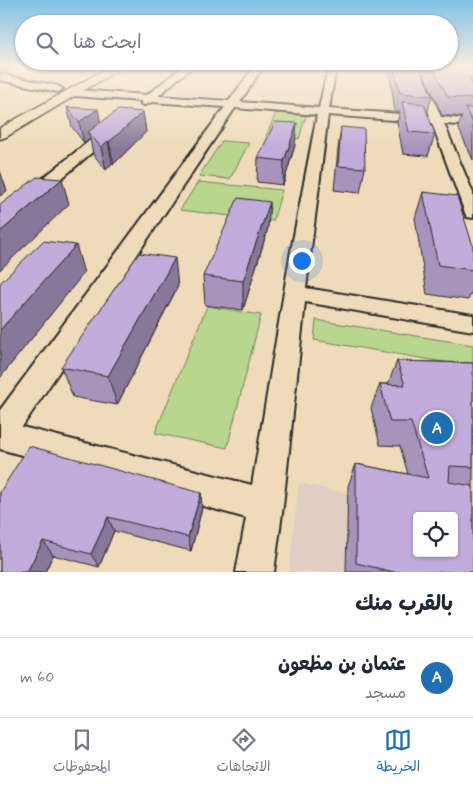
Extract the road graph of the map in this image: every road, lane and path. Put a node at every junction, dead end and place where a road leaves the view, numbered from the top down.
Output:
1 (49, 94) edge
2 (74, 94) edge
3 (84, 94) edge
4 (156, 94) edge
5 (240, 94) edge
6 (327, 94) edge
7 (426, 94) edge
8 (149, 99) junction
9 (232, 105) junction
10 (323, 111) junction
11 (0, 119) edge
12 (436, 120) junction
13 (473, 123) edge
14 (0, 134) edge
15 (473, 213) edge
16 (0, 222) edge
17 (295, 293) junction
18 (473, 324) edge
19 (0, 434) edge
20 (266, 506) junction
21 (254, 572) edge

1 - 11 street
2 - 14 street
3 - 8 street
4 - 8 street
5 - 9 street
6 - 10 street
7 - 12 street
8 - 9 street
8 - 16 street
9 - 10 street
9 - 19 street
10 - 12 street
10 - 17 street
12 - 13 street
12 - 15 street
17 - 18 street
17 - 20 street
19 - 20 street
20 - 21 street

